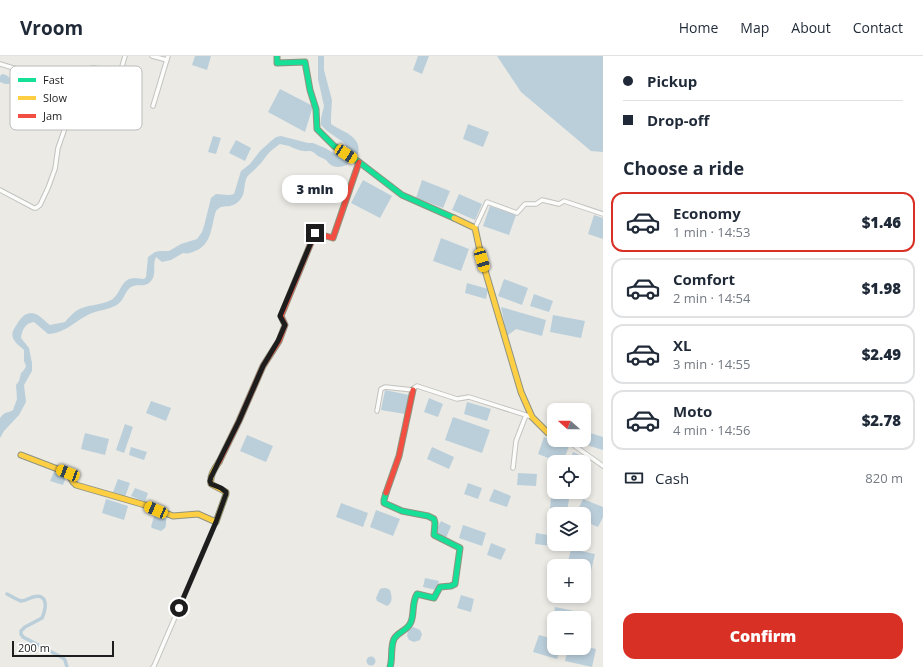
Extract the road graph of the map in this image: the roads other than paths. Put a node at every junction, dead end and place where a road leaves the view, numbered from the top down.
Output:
1 (125, 56) edge
2 (152, 56) edge
3 (277, 56) edge
4 (167, 58) edge
5 (0, 64) edge
6 (122, 66) edge
7 (10, 67) edge
8 (153, 106) dead end
9 (64, 130) edge
10 (359, 162) junction
11 (0, 190) edge
12 (603, 214) edge
13 (475, 228) junction
14 (413, 390) junction
15 (377, 411) dead end
16 (526, 415) junction
17 (532, 417) junction
18 (547, 432) edge
19 (576, 447) edge
20 (21, 455) dead end
21 (603, 466) edge
22 (513, 468) dead end
23 (216, 522) junction
24 (152, 667) edge
25 (390, 667) edge

1 - 6 street
2 - 4 street
3 - 10 street
4 - 8 street
5 - 7 street
9 - 11 street
10 - 13 street
10 - 23 street
12 - 13 street
13 - 17 street
14 - 15 street
14 - 16 street
14 - 25 street
16 - 17 street
16 - 22 street
17 - 18 street
19 - 21 street
20 - 23 street
23 - 24 street

